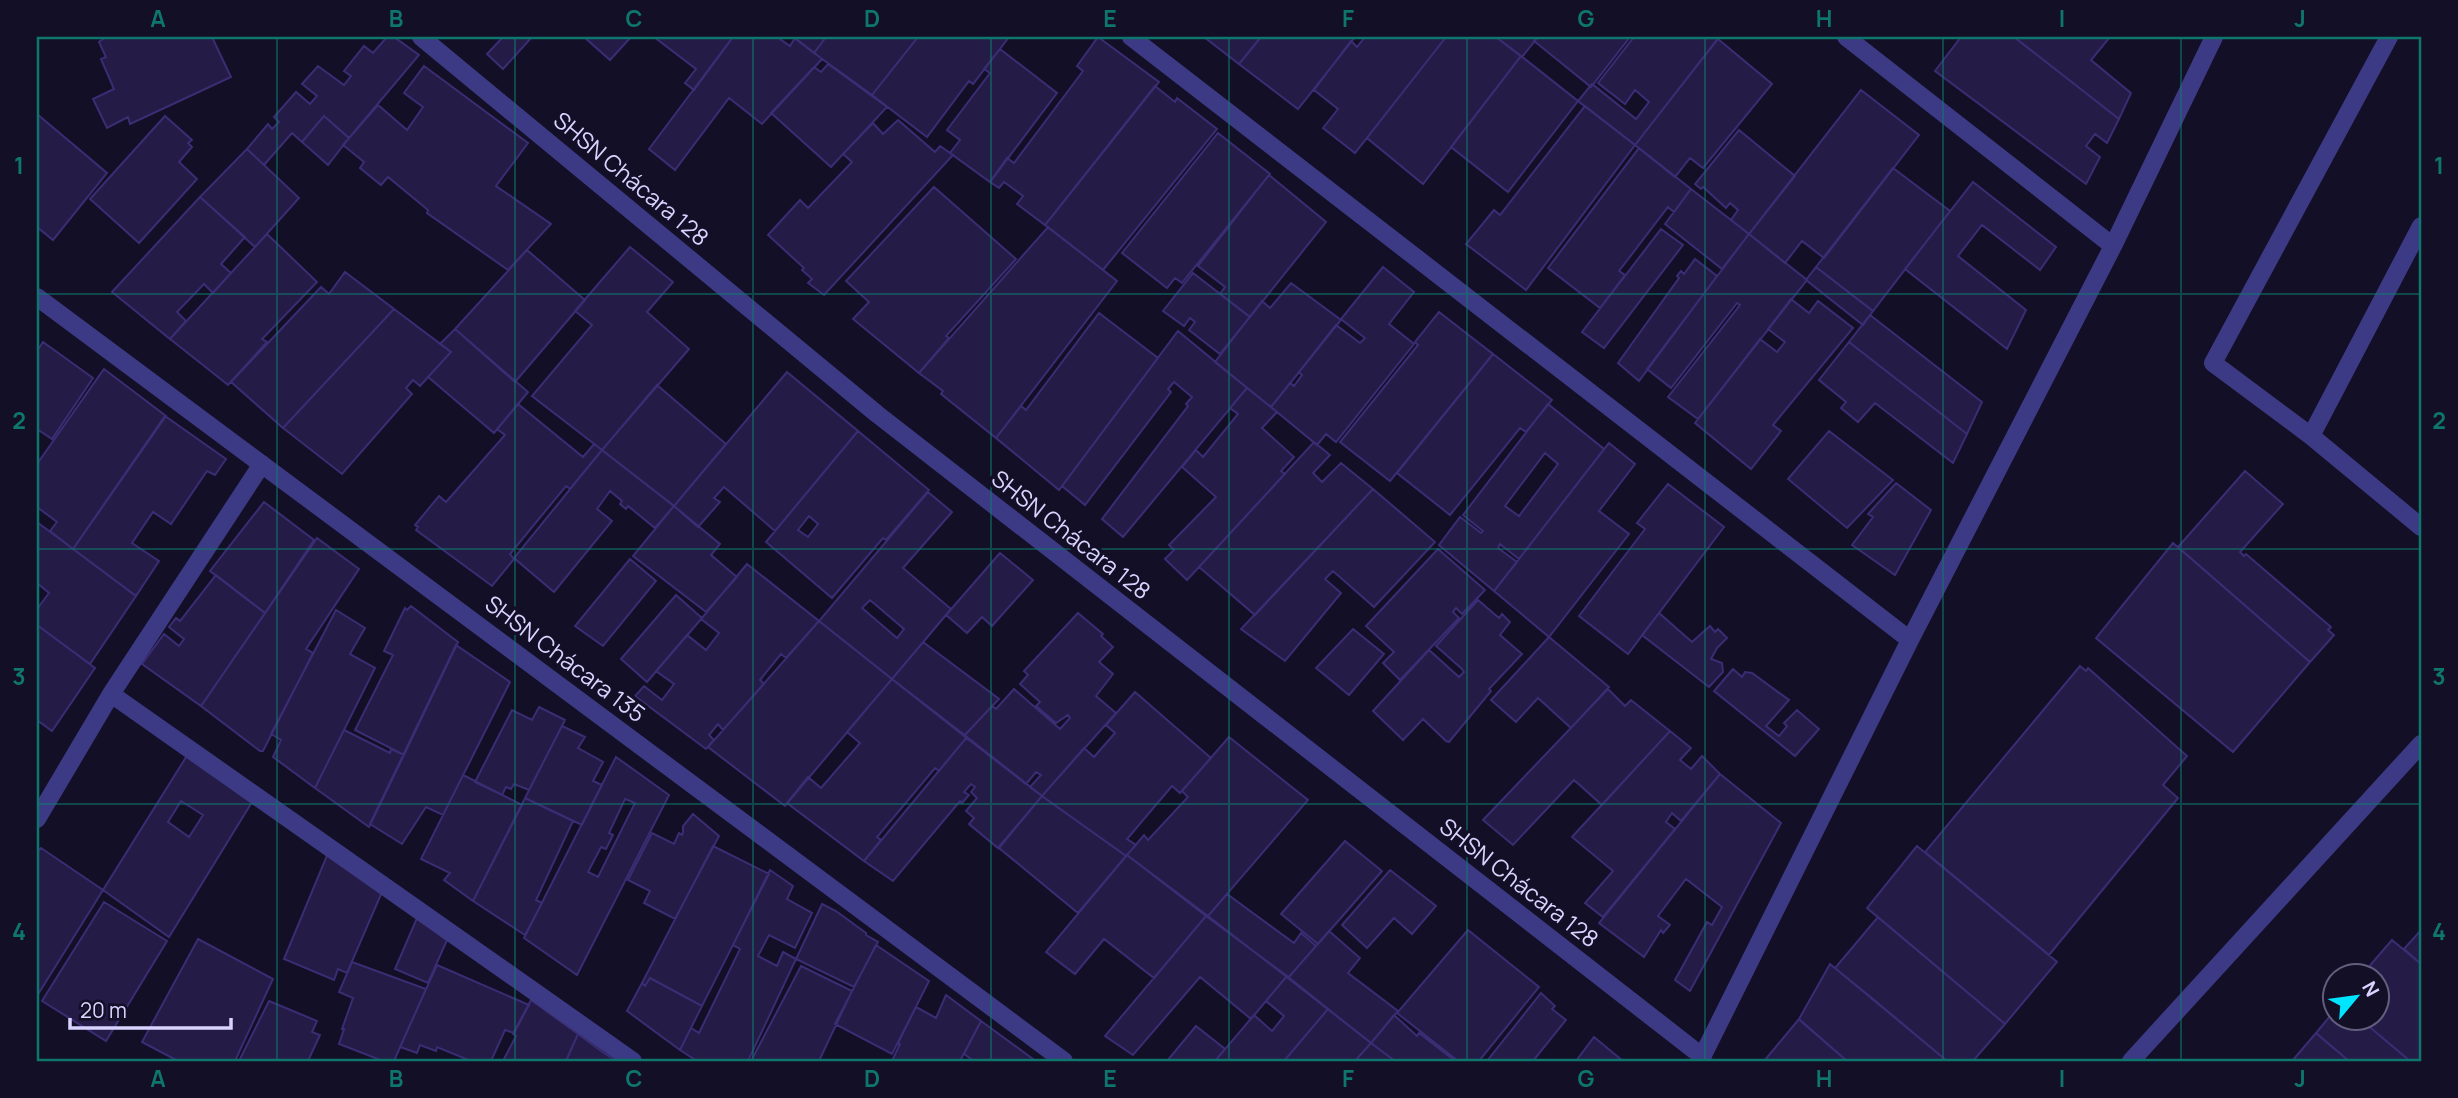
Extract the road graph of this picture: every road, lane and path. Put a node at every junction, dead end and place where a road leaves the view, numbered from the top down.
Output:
1 (421, 37) edge
2 (1131, 37) edge
3 (1846, 37) edge
4 (2214, 37) edge
5 (2389, 37) edge
6 (2421, 226) edge
7 (2113, 246) junction
8 (37, 297) edge
9 (2311, 436) junction
10 (262, 464) junction
11 (2421, 527) edge
12 (1910, 640) junction
13 (111, 694) junction
14 (2421, 744) edge
15 (37, 820) edge
16 (1701, 1059) edge
17 (633, 1061) edge
18 (1064, 1061) edge
19 (2131, 1061) edge

1 - 16 street, SHSN Chácara 128
2 - 12 street
3 - 7 street
4 - 7 street
5 - 9 street
6 - 9 street
7 - 12 street
8 - 10 street, SHSN Chácara 135
9 - 11 street
10 - 13 street
10 - 18 street, SHSN Chácara 135
12 - 16 street
13 - 15 street
13 - 17 street
14 - 19 street

